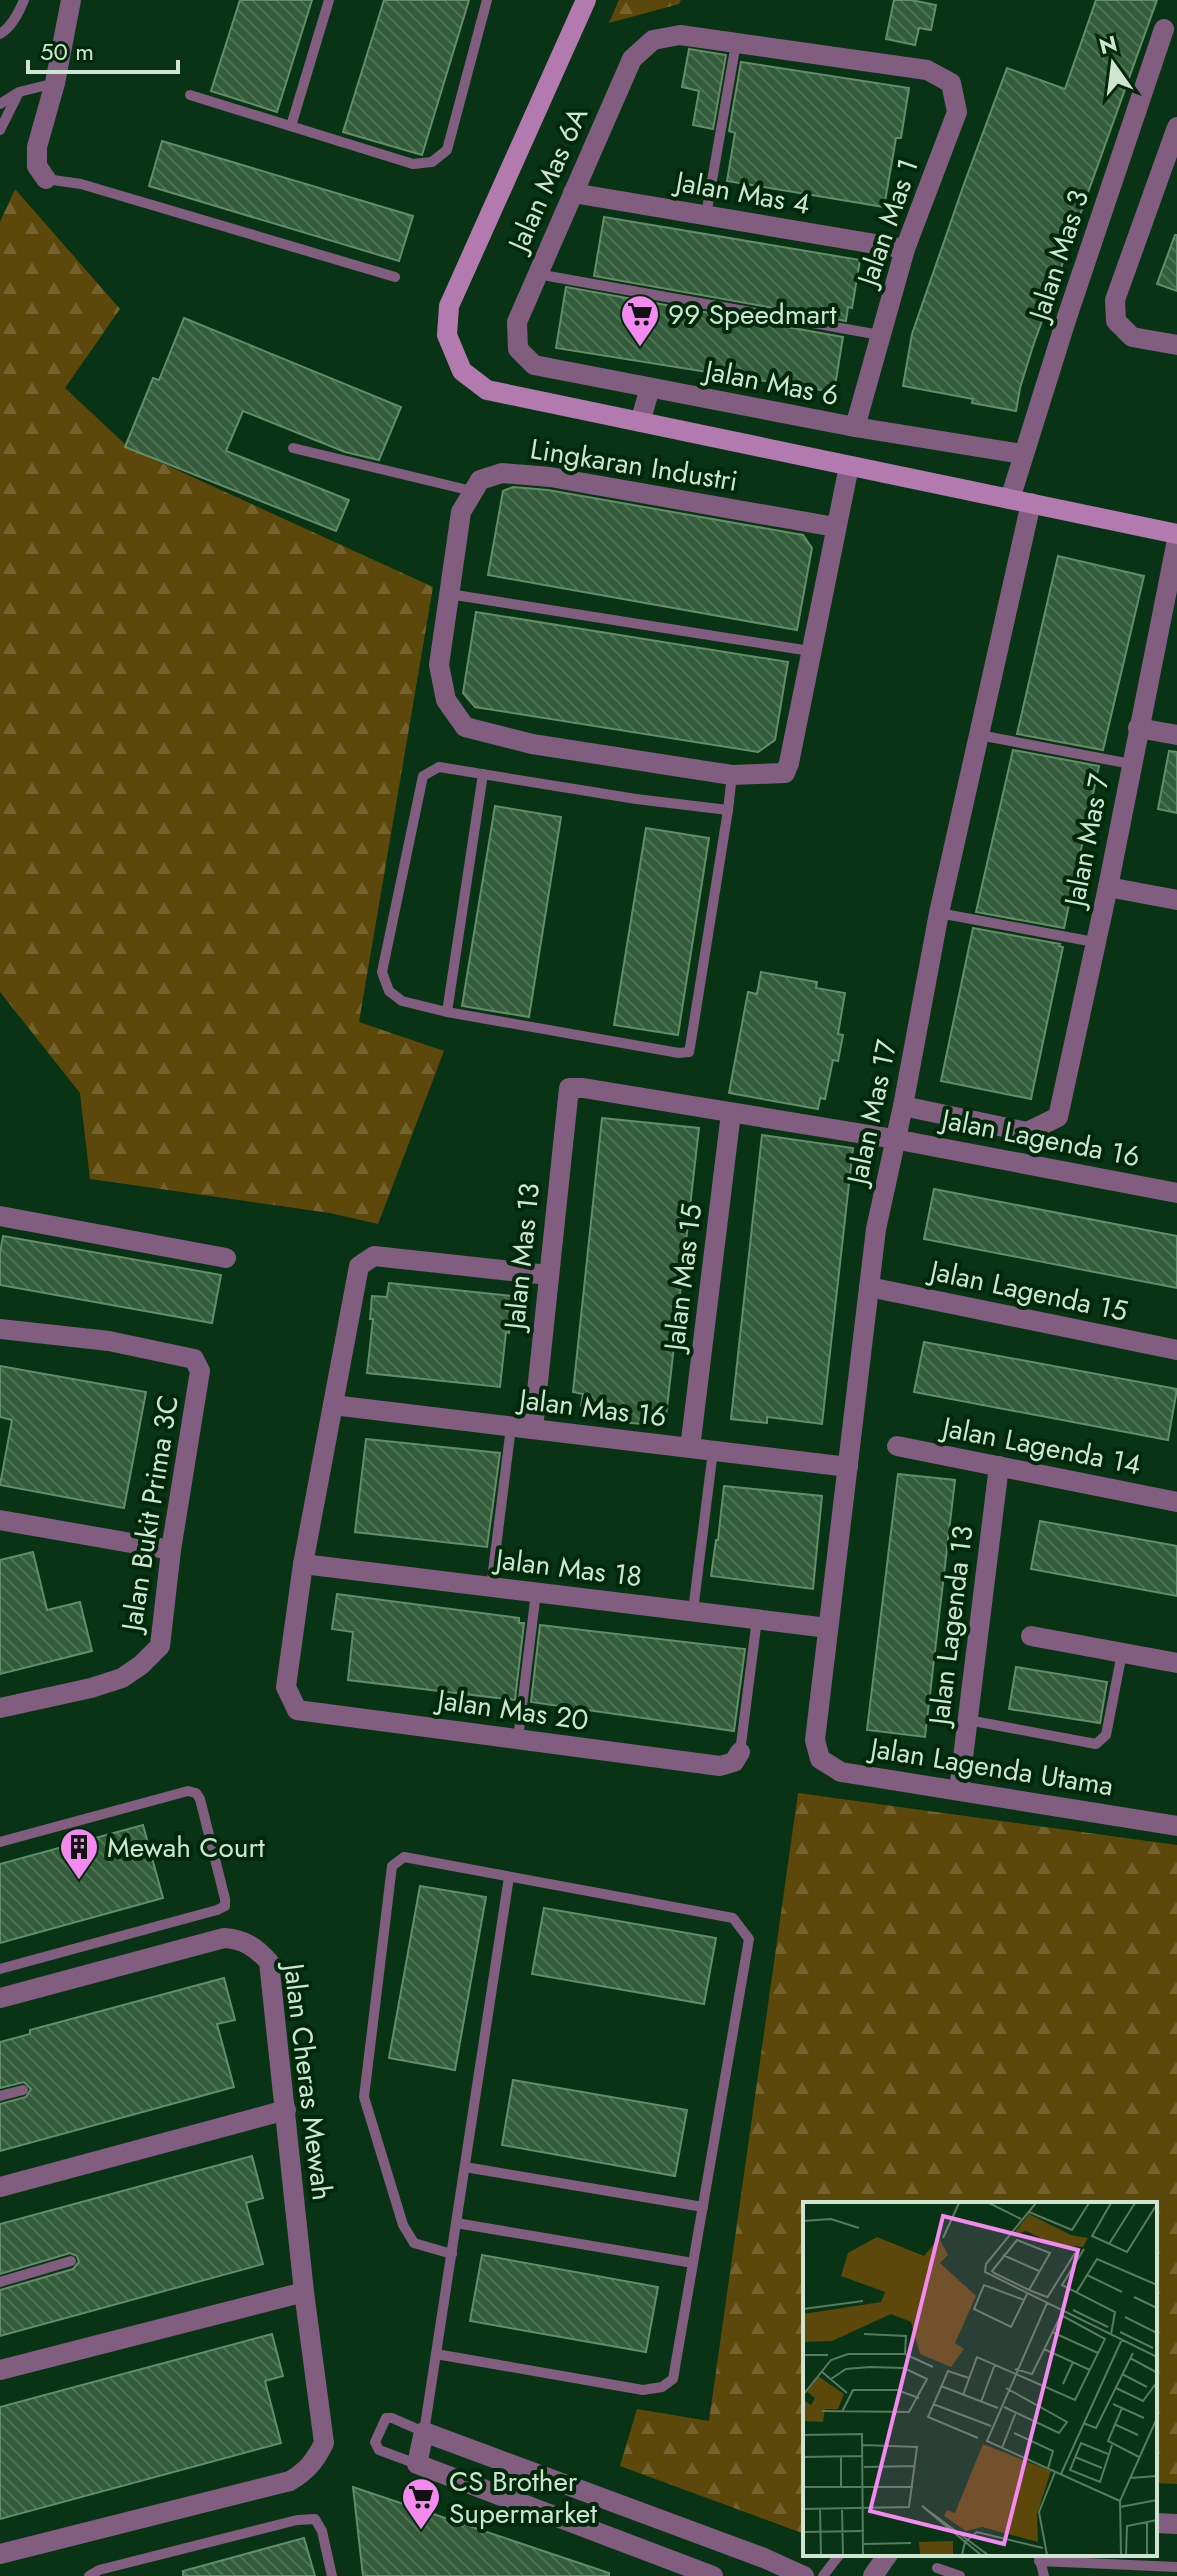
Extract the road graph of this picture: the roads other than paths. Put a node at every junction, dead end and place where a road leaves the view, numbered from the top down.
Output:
1 (24, 0) edge
2 (71, 0) edge
3 (329, 0) edge
4 (487, 0) edge
5 (586, 0) edge
6 (1164, 29) dead end
7 (0, 34) edge
8 (736, 43) junction
9 (55, 83) junction
10 (19, 92) junction
11 (190, 95) dead end
12 (0, 104) edge
13 (291, 126) junction
14 (1177, 127) edge
15 (0, 130) edge
16 (46, 179) joint
17 (573, 193) junction
18 (706, 215) junction
19 (905, 249) junction
20 (537, 274) junction
21 (395, 277) dead end
22 (880, 335) junction
23 (1177, 345) edge
24 (518, 349) joint
25 (650, 388) junction
26 (640, 422) junction
27 (855, 427) junction
28 (293, 448) dead end
29 (1022, 454) junction
30 (849, 466) junction
31 (472, 491) junction
32 (1010, 499) junction
33 (1031, 503) junction
34 (835, 527) junction
35 (1177, 537) edge
36 (1174, 571) edge
37 (449, 594) junction
38 (810, 651) junction
39 (1138, 728) junction
40 (979, 735) junction
41 (1177, 735) edge
42 (1131, 764) junction
43 (483, 774) junction
44 (732, 775) junction
45 (728, 810) junction
46 (1108, 887) junction
47 (1177, 900) edge
48 (939, 913) junction
49 (1094, 942) junction
50 (447, 1012) junction
51 (569, 1088) joint
52 (903, 1106) junction
53 (731, 1113) junction
54 (894, 1139) junction
55 (1177, 1193) edge
56 (0, 1216) edge
57 (226, 1258) dead end
58 (548, 1275) junction
59 (869, 1287) junction
60 (0, 1329) edge
61 (1177, 1350) edge
62 (333, 1405) junction
63 (511, 1427) junction
64 (533, 1429) junction
65 (897, 1446) dead end
66 (690, 1448) junction
67 (713, 1451) junction
68 (999, 1466) junction
69 (848, 1467) junction
70 (1177, 1502) edge
71 (0, 1520) edge
72 (171, 1550) junction
73 (303, 1564) junction
74 (491, 1587) junction
75 (536, 1592) junction
76 (693, 1611) junction
77 (757, 1619) junction
78 (828, 1628) junction
79 (1031, 1636) dead end
80 (1122, 1653) junction
81 (1177, 1663) edge
82 (0, 1708) edge
83 (968, 1720) junction
84 (518, 1739) junction
85 (815, 1740) joint
86 (740, 1752) joint
87 (959, 1790) junction
88 (1177, 1826) edge
89 (0, 1842) edge
90 (509, 1877) junction
91 (0, 1969) edge
92 (0, 1998) edge
93 (23, 2090) dead end
94 (0, 2096) edge
95 (286, 2110) junction
96 (465, 2167) junction
97 (0, 2187) edge
98 (703, 2207) junction
99 (456, 2223) junction
100 (452, 2254) junction
101 (71, 2261) dead end
102 (693, 2263) junction
103 (0, 2282) edge
104 (304, 2292) junction
105 (436, 2354) junction
106 (0, 2370) edge
107 (424, 2432) junction
108 (417, 2464) junction
109 (1157, 2523) edge
110 (1177, 2524) edge
111 (0, 2554) edge
112 (838, 2556) edge
113 (887, 2556) edge
114 (1039, 2557) edge
115 (1177, 2567) edge
116 (937, 2568) dead end
117 (89, 2576) edge
118 (332, 2576) edge
119 (713, 2576) edge
120 (804, 2576) edge
121 (823, 2576) edge
122 (873, 2576) edge
123 (960, 2576) edge
124 (1044, 2576) edge

1 - 7 lane
2 - 9 street
3 - 13 lane
4 - 13 lane
5 - 26 street
6 - 29 street, Jalan Mas 3
8 - 17 street, Jalan Mas 6A
8 - 18 lane
8 - 19 street, Jalan Mas 1
9 - 10 lane
9 - 16 street
10 - 12 lane
10 - 15 lane
11 - 13 lane
14 - 23 street
16 - 21 lane
17 - 18 street, Jalan Mas 4
17 - 20 street, Jalan Mas 6A
18 - 19 street, Jalan Mas 4
19 - 22 street, Jalan Mas 1
20 - 22 lane
20 - 24 street, Jalan Mas 6A
22 - 27 street, Jalan Mas 1
24 - 25 street, Jalan Mas 6
25 - 26 street
25 - 27 street, Jalan Mas 6
26 - 30 street
27 - 29 street, Jalan Mas 6
28 - 31 lane
29 - 32 street, Jalan Mas 3
30 - 32 street
30 - 34 street
31 - 34 street, Lingkaran Industri
31 - 37 street
32 - 33 street
33 - 35 street
33 - 40 street, Jalan Mas 17
34 - 38 street
35 - 36 street, Jalan Mas 7
36 - 39 street, Jalan Mas 7
37 - 38 lane
37 - 44 street
38 - 44 street
39 - 41 street
39 - 42 street, Jalan Mas 7
40 - 42 lane
40 - 48 street, Jalan Mas 17
42 - 46 street, Jalan Mas 7
43 - 45 lane
43 - 50 lane
43 - 50 lane
44 - 45 lane
45 - 50 lane
46 - 47 street
46 - 49 street, Jalan Mas 7
48 - 49 lane
48 - 52 street, Jalan Mas 17
49 - 52 street, Jalan Mas 7
51 - 53 street, Jalan Lagenda 16
51 - 58 street, Jalan Mas 13
52 - 54 street, Jalan Mas 17
53 - 54 street, Jalan Lagenda 16
53 - 66 street, Jalan Mas 15
54 - 55 street, Jalan Lagenda 16
54 - 59 street, Jalan Mas 17
56 - 57 street
58 - 62 street
58 - 64 street, Jalan Mas 13
59 - 61 street, Jalan Lagenda 15
59 - 69 street, Jalan Mas 17
60 - 72 street, Jalan Bukit Prima 3C
62 - 63 street, Jalan Mas 16
62 - 73 street
63 - 64 street, Jalan Mas 16
63 - 74 lane
64 - 66 street, Jalan Mas 16
65 - 68 street, Jalan Lagenda 14
66 - 67 street, Jalan Mas 16
67 - 69 street, Jalan Mas 16
67 - 76 lane
68 - 70 street, Jalan Lagenda 14
68 - 83 street, Jalan Lagenda 13
69 - 78 street, Jalan Mas 17
71 - 72 street
72 - 82 street, Jalan Bukit Prima 3C
73 - 74 street, Jalan Mas 18
73 - 84 street, Jalan Mas 20
74 - 75 street, Jalan Mas 18
75 - 76 street, Jalan Mas 18
75 - 84 lane
76 - 77 street, Jalan Mas 18
77 - 78 street, Jalan Mas 18
77 - 86 lane
78 - 85 street, Jalan Mas 17
79 - 80 street
80 - 81 street
80 - 83 lane
83 - 87 street, Jalan Lagenda 13
84 - 86 street, Jalan Mas 20
85 - 87 street, Jalan Lagenda Utama
87 - 88 street, Jalan Lagenda Utama
89 - 91 lane
90 - 96 lane
90 - 98 lane
90 - 100 lane
92 - 95 street, Jalan Cheras Mewah
93 - 94 lane
95 - 97 street
95 - 104 street, Jalan Cheras Mewah
96 - 98 lane
96 - 99 lane
98 - 102 lane
99 - 100 lane
99 - 102 lane
100 - 105 lane
101 - 103 lane
102 - 105 lane
104 - 106 street
104 - 111 street, Jalan Cheras Mewah
105 - 107 lane
107 - 108 street
107 - 108 lane
107 - 120 street
108 - 119 street
109 - 110 street
112 - 121 lane
113 - 122 street
114 - 115 lane
114 - 124 lane
116 - 123 lane
117 - 118 lane

